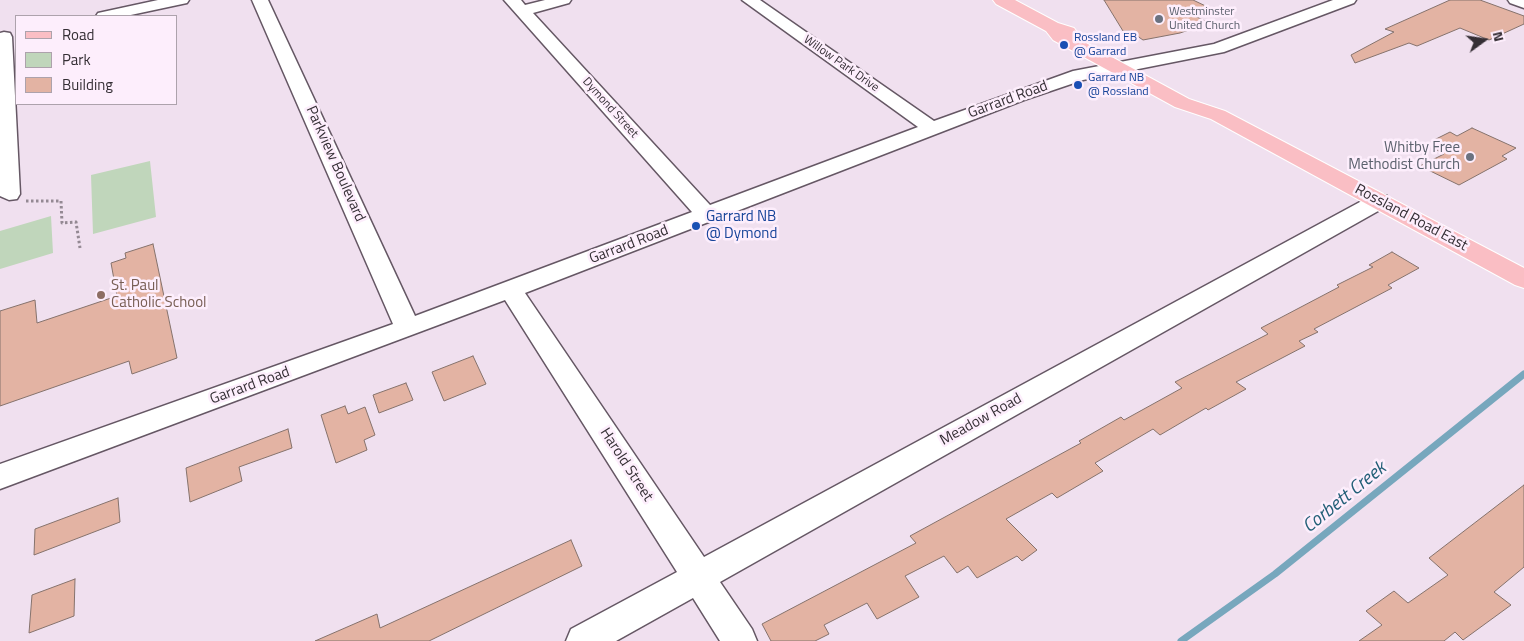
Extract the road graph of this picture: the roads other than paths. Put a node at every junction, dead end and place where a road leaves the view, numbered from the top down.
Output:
1 (180, 0) edge
2 (260, 0) edge
3 (563, 0) edge
4 (750, 0) edge
5 (1002, 0) edge
6 (1348, 0) edge
7 (1516, 0) edge
8 (1524, 3) edge
9 (517, 6) edge
10 (109, 15) edge
11 (7, 37) edge
12 (1126, 67) junction
13 (932, 128) junction
14 (9, 194) road end
15 (1379, 200) junction
16 (707, 216) junction
17 (1524, 279) edge
18 (511, 290) junction
19 (408, 328) junction
20 (0, 477) edge
21 (698, 576) junction
22 (583, 641) edge
23 (740, 641) edge

1 - 10 street
2 - 19 street, Parkview Boulevard
3 - 9 street
4 - 13 street, Willow Park Drive
5 - 12 main road, Rossland Road East
6 - 12 street, Garrard Road
7 - 8 street
9 - 16 street, Dymond Street
11 - 14 street
12 - 13 street, Garrard Road
12 - 15 main road, Rossland Road East
13 - 16 street, Garrard Road
15 - 17 main road, Rossland Road East
15 - 21 street, Meadow Road
16 - 18 street, Garrard Road
18 - 19 street, Garrard Road
18 - 21 street, Harold Street
19 - 20 street, Garrard Road
21 - 22 street, Meadow Road
21 - 23 street, Harold Street

